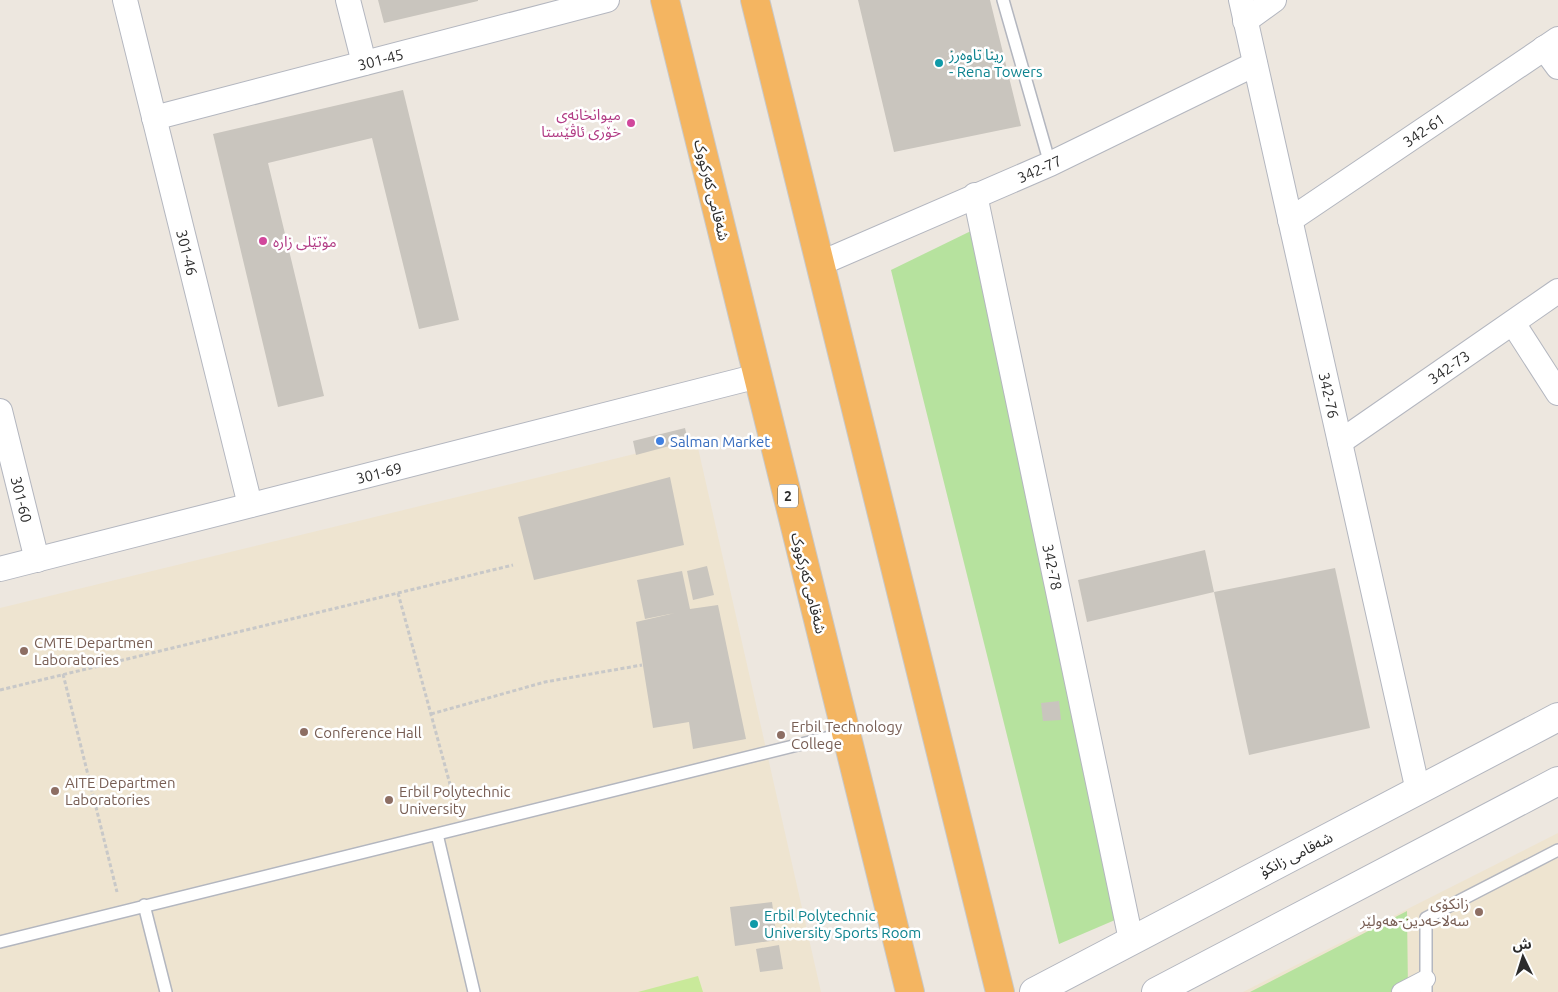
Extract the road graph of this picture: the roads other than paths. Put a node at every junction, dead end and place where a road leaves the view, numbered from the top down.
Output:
1 (125, 0) edge
2 (348, 0) edge
3 (607, 0) edge
4 (665, 0) edge
5 (755, 0) edge
6 (1003, 0) edge
7 (1274, 0) edge
8 (1243, 10) edge
9 (1553, 51) edge
10 (364, 63) junction
11 (1255, 64) junction
12 (154, 118) junction
13 (1050, 164) junction
14 (975, 195) junction
15 (1290, 220) junction
16 (820, 264) junction
17 (1558, 291) edge
18 (1513, 323) junction
19 (758, 376) junction
20 (1558, 393) edge
21 (0, 410) edge
22 (1340, 442) junction
23 (250, 504) junction
24 (37, 560) junction
25 (0, 569) edge
26 (1558, 717) edge
27 (846, 733) junction
28 (1558, 781) edge
29 (1418, 791) junction
30 (438, 834) junction
31 (1558, 850) edge
32 (144, 905) junction
33 (1131, 940) junction
34 (0, 942) edge
35 (1426, 985) edge
36 (166, 992) edge
37 (474, 992) edge
38 (910, 992) edge
39 (1000, 992) edge
40 (1034, 992) edge
41 (1156, 992) edge
42 (1401, 992) edge

1 - 12 street, 301-46
2 - 10 street
3 - 10 street, 301-45
4 - 19 highway, شەقامی کەرکووک / 2
5 - 16 highway
6 - 13 lane
7 - 8 street
8 - 11 street, 342-76
9 - 15 street, 342-61
10 - 12 street, 301-45
11 - 13 street, 342-77
11 - 15 street, 342-76
12 - 23 street, 301-46
13 - 14 street, 342-77
14 - 16 street, 342-77
14 - 33 street, 342-78
15 - 22 street, 342-76
16 - 39 highway
17 - 18 street, 342-73
18 - 20 street
18 - 22 street, 342-73
19 - 23 street, 301-69
19 - 27 highway, شەقامی کەرکووک / 2
21 - 24 street, 301-60
22 - 29 street, 342-76
23 - 24 street, 301-69
24 - 25 street, 301-69
26 - 29 main road, شەقامی زانکۆ
27 - 30 lane
27 - 38 highway, شەقامی کەرکووک / 2
28 - 41 main road
29 - 33 main road, شەقامی زانکۆ
30 - 32 lane
30 - 37 lane
31 - 35 lane
32 - 34 lane
32 - 36 lane
33 - 40 main road, شەقامی زانکۆ
35 - 42 street

